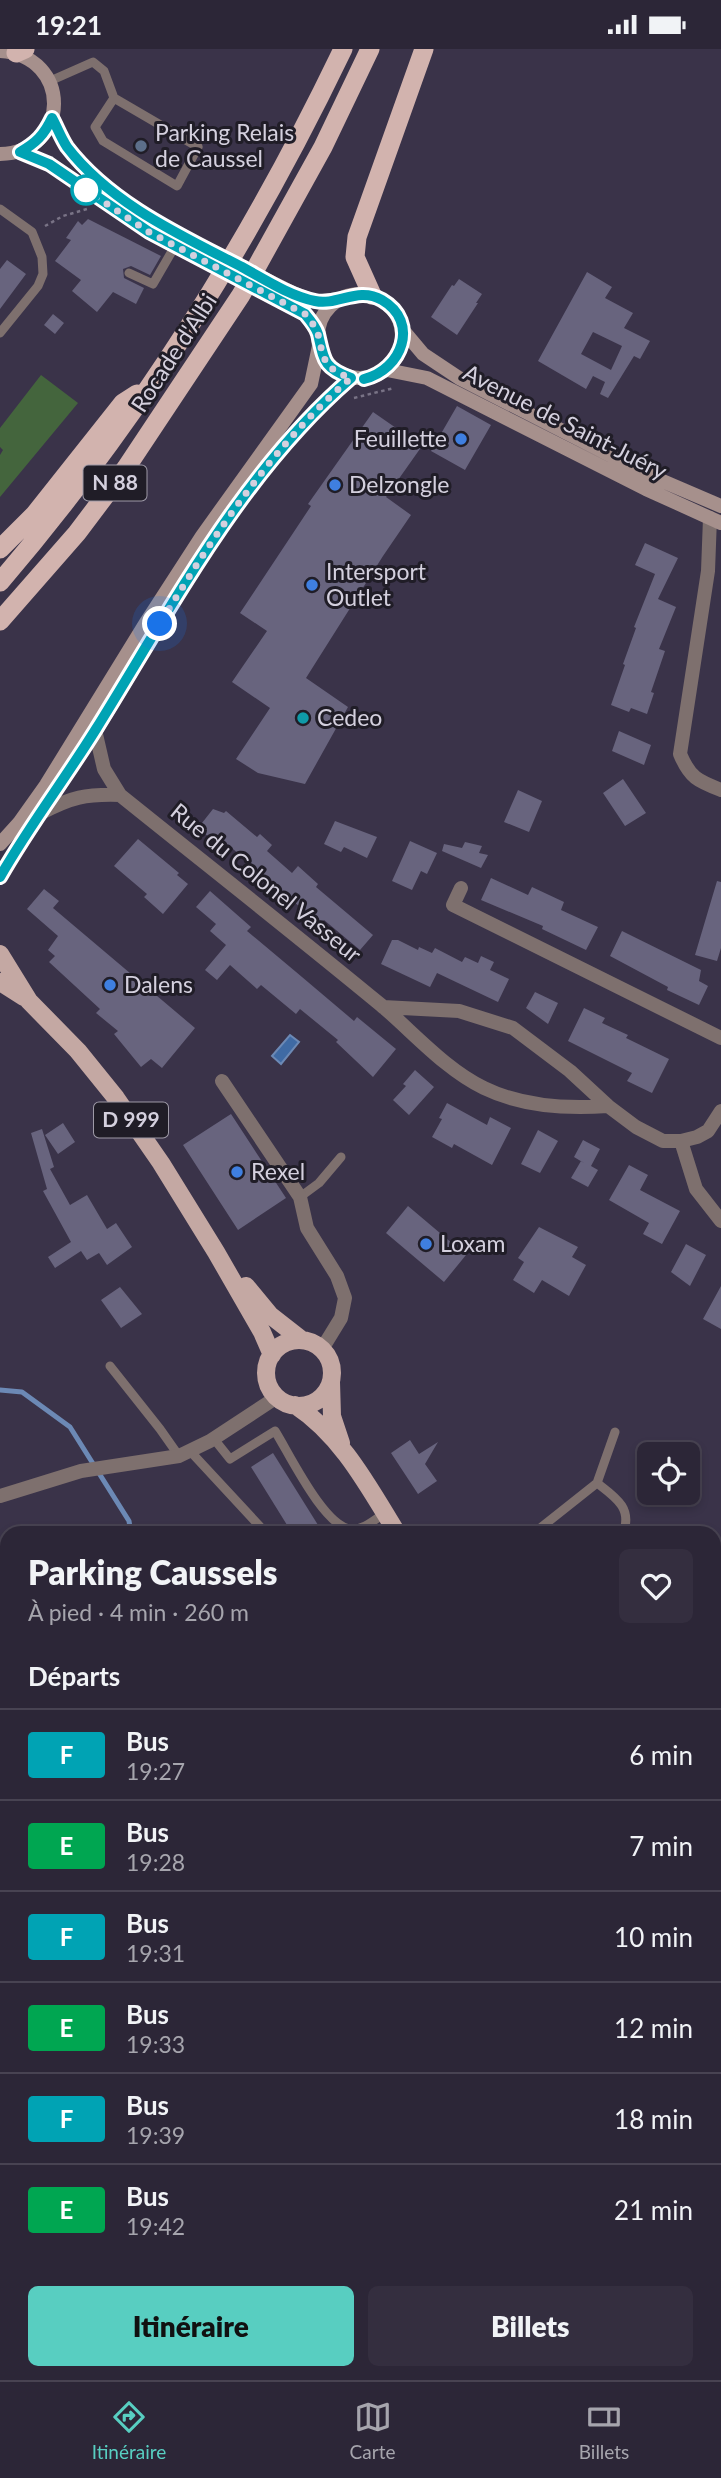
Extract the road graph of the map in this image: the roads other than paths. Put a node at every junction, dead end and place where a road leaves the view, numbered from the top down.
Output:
1 (343, 49) edge
2 (370, 49) edge
3 (424, 49) edge
4 (14, 51) edge
5 (50, 81) junction
6 (114, 98) junction
7 (52, 118) junction
8 (20, 152) junction
9 (0, 154) edge
10 (0, 209) edge
11 (180, 245) junction
12 (129, 272) dead end
13 (372, 295) junction
14 (289, 297) junction
15 (339, 299) junction
16 (402, 329) junction
17 (0, 333) edge
18 (318, 339) junction
19 (387, 370) junction
20 (351, 378) junction
21 (153, 384) junction
22 (721, 506) edge
23 (715, 520) edge
24 (0, 549) edge
25 (721, 556) edge
26 (708, 571) junction
27 (0, 582) edge
28 (0, 621) edge
29 (95, 730) junction
30 (721, 790) edge
31 (120, 795) junction
32 (41, 813) junction
33 (0, 844) edge
34 (0, 877) edge
35 (461, 887) dead end
36 (0, 954) edge
37 (0, 982) edge
38 (29, 1001) junction
39 (383, 1007) junction
40 (721, 1038) edge
41 (222, 1081) dead end
42 (608, 1107) junction
43 (721, 1111) edge
44 (681, 1142) junction
45 (341, 1157) dead end
46 (300, 1197) junction
47 (721, 1221) edge
48 (216, 1252) junction
49 (302, 1340) junction
50 (322, 1349) junction
51 (272, 1355) junction
52 (110, 1366) dead end
53 (331, 1382) junction
54 (277, 1397) junction
55 (295, 1405) junction
56 (615, 1432) dead end
57 (214, 1439) junction
58 (342, 1447) junction
59 (185, 1453) junction
60 (597, 1483) junction
61 (0, 1496) edge
62 (384, 1513) junction
63 (259, 1526) edge
64 (340, 1526) edge
65 (366, 1526) edge
66 (392, 1526) edge
67 (543, 1526) edge
68 (626, 1526) edge

1 - 21 highway, Rocade d'Albi / N 88
2 - 28 highway, Rocade d'Albi / N 88
3 - 13 highway
4 - 5 main road
5 - 6 lane
5 - 7 main road
6 - 6 lane
7 - 8 main road
7 - 11 main road
8 - 9 main road
8 - 11 main road
10 - 17 lane
11 - 12 lane
11 - 14 main road
13 - 15 main road
13 - 16 main road
14 - 15 main road
14 - 18 main road
15 - 18 main road
16 - 19 main road
16 - 22 main road, Avenue de Saint-Juéry
18 - 20 main road
18 - 33 main road
19 - 20 main road
19 - 23 main road, Avenue de Saint-Juéry
20 - 29 main road
21 - 24 highway
21 - 27 highway, Rocade d'Albi / N 88
23 - 26 street
25 - 26 street
26 - 30 street
29 - 31 street, Rue du Colonel Vasseur
29 - 32 main road
31 - 32 street
31 - 39 street, Rue du Colonel Vasseur
32 - 34 main road
35 - 40 street
36 - 38 main road, D 999
37 - 38 main road, D 999
38 - 48 main road, D 999
39 - 42 street
39 - 42 street, Rue du Colonel Vasseur
41 - 46 street
42 - 44 street
43 - 44 street
44 - 47 street
45 - 46 lane
46 - 50 street
48 - 49 main road, D 999
48 - 51 main road, D 999
49 - 50 main road
49 - 51 main road
50 - 53 main road
51 - 54 main road
52 - 59 lane
53 - 55 main road
53 - 58 main road
54 - 55 main road
54 - 57 street
55 - 58 main road
56 - 60 lane
57 - 59 street
57 - 64 lane
58 - 62 main road
59 - 61 street
59 - 63 lane
60 - 67 lane
60 - 68 lane
62 - 65 lane
62 - 66 main road

